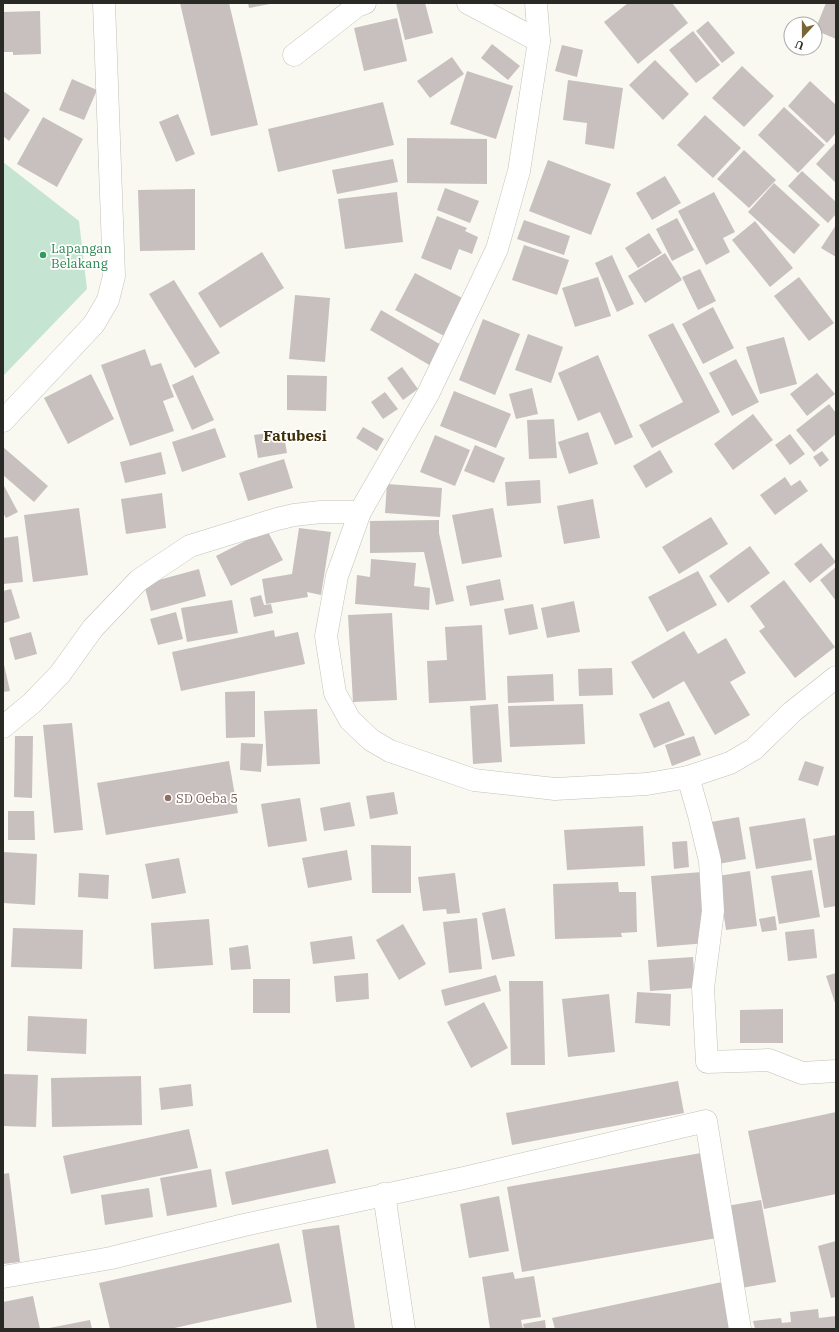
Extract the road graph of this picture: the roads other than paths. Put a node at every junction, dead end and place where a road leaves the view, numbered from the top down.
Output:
1 (104, 3) edge
2 (365, 3) edge
3 (468, 3) edge
4 (536, 3) edge
5 (539, 41) junction
6 (294, 55) dead end
7 (3, 421) edge
8 (360, 512) junction
9 (836, 677) edge
10 (3, 727) edge
11 (688, 777) junction
12 (836, 1071) edge
13 (384, 1194) junction
14 (3, 1277) edge
15 (404, 1329) edge
16 (740, 1329) edge

1 - 7 street
2 - 6 street
3 - 5 street
4 - 5 street
5 - 8 street
8 - 10 street
8 - 11 street
9 - 11 street
11 - 12 street
13 - 14 street
13 - 15 street
13 - 16 street

